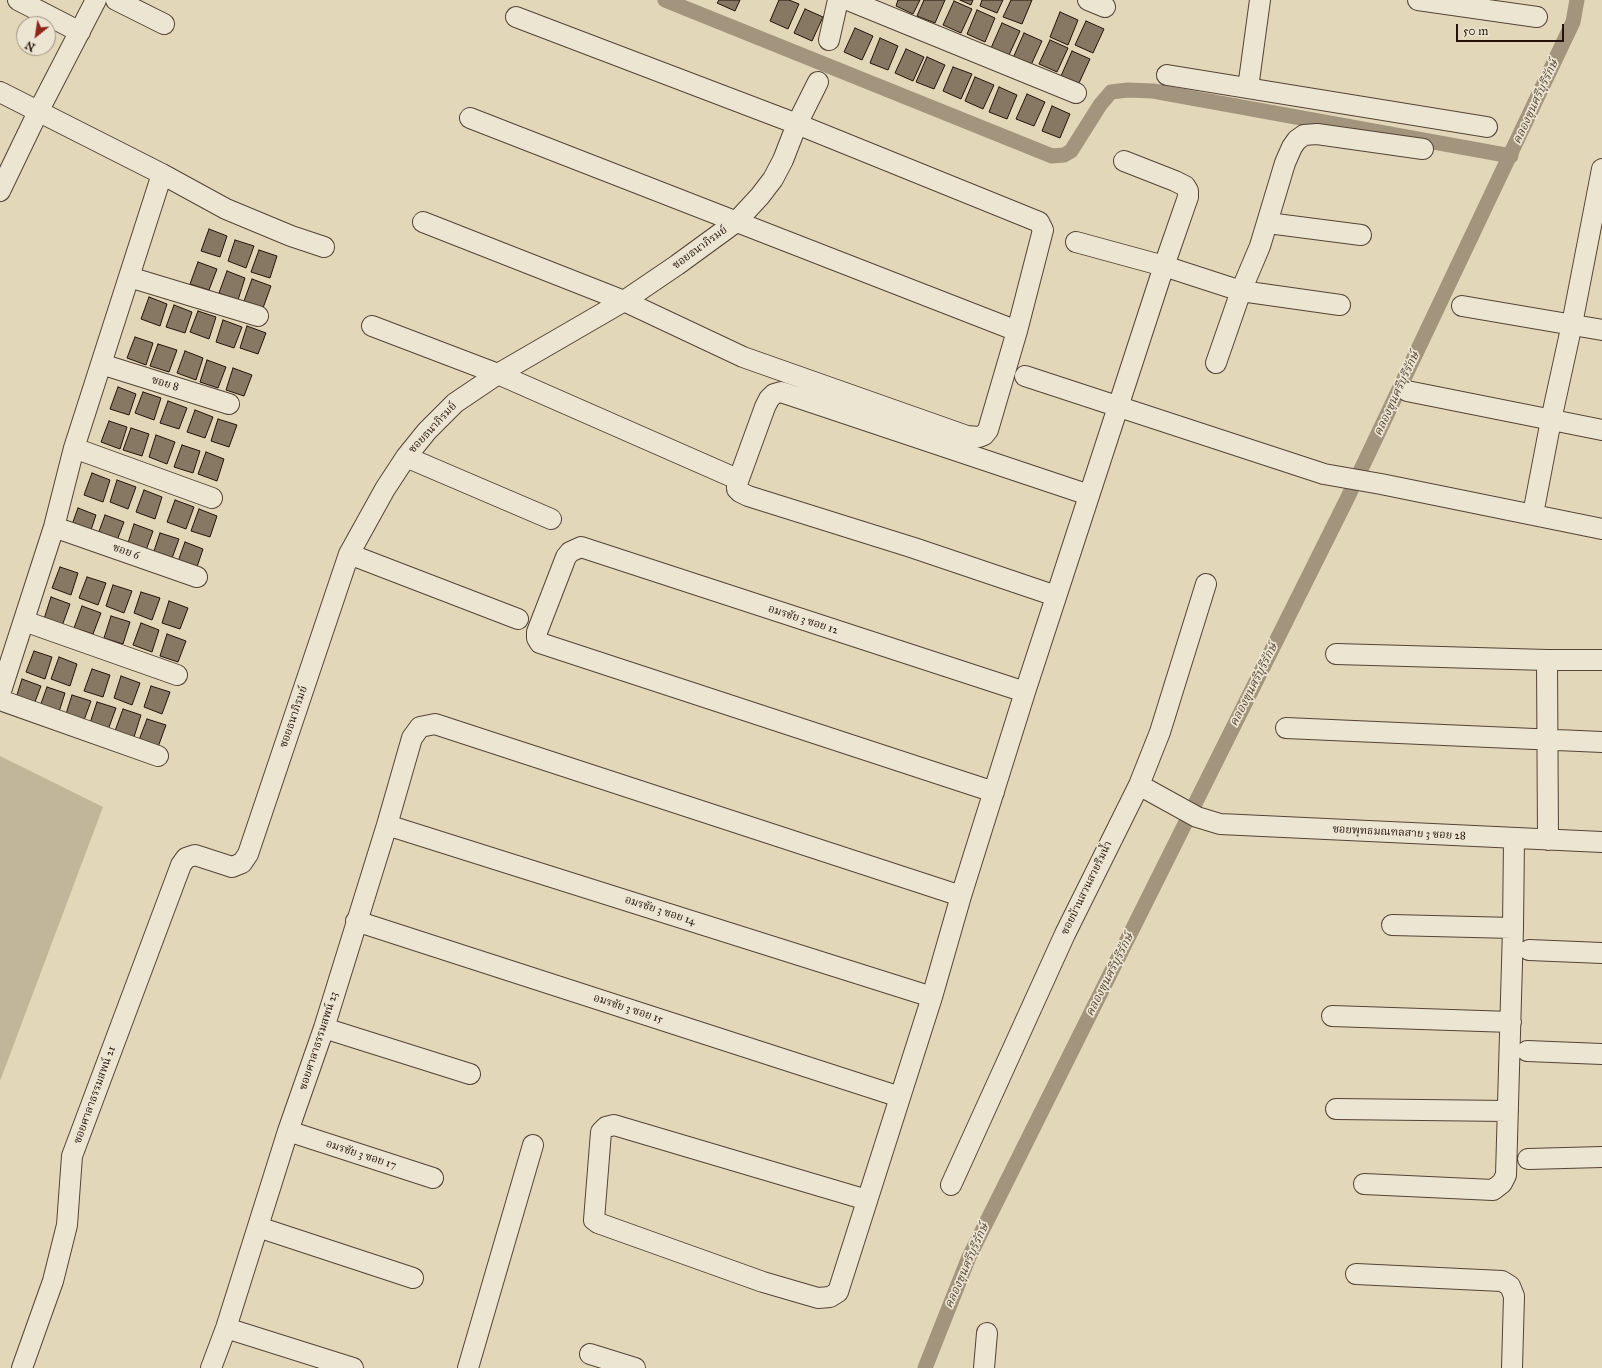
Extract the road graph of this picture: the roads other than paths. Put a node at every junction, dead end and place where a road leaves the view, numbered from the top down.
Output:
1 (18, 0) edge
2 (96, 0) edge
3 (116, 0) edge
4 (838, 0) edge
5 (848, 0) edge
6 (1260, 0) edge
7 (1418, 0) edge
8 (516, 17) dead end
9 (1537, 17) dead end
10 (164, 24) dead end
11 (80, 32) junction
12 (829, 40) dead end
13 (1167, 76) dead end
14 (818, 82) dead end
15 (1248, 88) junction
16 (0, 92) edge
17 (1076, 94) dead end
18 (38, 112) junction
19 (470, 118) dead end
20 (797, 124) junction
21 (1487, 127) dead end
22 (1424, 149) dead end
23 (7, 158) edge
24 (1124, 161) dead end
25 (1602, 170) edge
26 (162, 174) junction
27 (0, 191) edge
28 (423, 222) dead end
29 (736, 222) junction
30 (1268, 223) junction
31 (1597, 228) edge
32 (1361, 235) dead end
33 (1076, 242) dead end
34 (324, 247) dead end
35 (1164, 266) junction
36 (129, 277) junction
37 (1241, 291) junction
38 (624, 301) junction
39 (1340, 305) dead end
40 (1462, 306) dead end
41 (258, 316) dead end
42 (1572, 324) junction
43 (372, 326) dead end
44 (1602, 330) edge
45 (1017, 331) junction
46 (1216, 363) dead end
47 (101, 364) junction
48 (498, 374) junction
49 (1025, 376) dead end
50 (1407, 391) dead end
51 (229, 404) dead end
52 (1119, 406) junction
53 (1551, 420) junction
54 (1602, 430) edge
55 (74, 448) junction
56 (406, 457) junction
57 (728, 475) dead end
58 (1089, 495) junction
59 (212, 498) dead end
60 (1533, 514) junction
61 (551, 519) dead end
62 (54, 527) junction
63 (1602, 529) edge
64 (349, 554) junction
65 (197, 577) dead end
66 (1206, 584) dead end
67 (1056, 596) junction
68 (518, 619) dead end
69 (24, 621) junction
70 (1336, 654) dead end
71 (1547, 660) junction
72 (1602, 660) edge
73 (177, 675) dead end
74 (1025, 692) junction
75 (0, 694) edge
76 (0, 700) edge
77 (1286, 728) dead end
78 (1548, 740) junction
79 (1602, 742) edge
80 (158, 756) dead end
81 (1139, 786) junction
82 (994, 792) junction
83 (387, 825) junction
84 (1514, 838) junction
85 (1548, 840) junction
86 (1602, 842) edge
87 (215, 861) joint
88 (961, 896) junction
89 (356, 921) junction
90 (1392, 925) dead end
91 (1513, 928) junction
92 (1529, 950) dead end
93 (1602, 953) edge
94 (932, 997) junction
95 (1332, 1016) dead end
96 (1511, 1022) junction
97 (324, 1028) junction
98 (1527, 1051) dead end
99 (1602, 1054) edge
100 (470, 1074) dead end
101 (900, 1097) junction
102 (1336, 1109) dead end
103 (1508, 1111) junction
104 (288, 1131) junction
105 (533, 1145) dead end
106 (1602, 1157) edge
107 (1528, 1159) dead end
108 (434, 1178) dead end
109 (1364, 1184) dead end
110 (951, 1185) dead end
111 (867, 1200) junction
112 (258, 1228) junction
113 (1356, 1274) dead end
114 (414, 1278) dead end
115 (226, 1328) junction
116 (987, 1333) dead end
117 (590, 1354) dead end
118 (22, 1368) edge
119 (211, 1368) edge
120 (353, 1368) edge
121 (468, 1368) edge
122 (635, 1368) edge
123 (984, 1368) edge
124 (1512, 1368) edge

1 - 11 street
2 - 11 street
3 - 10 street
4 - 12 street
5 - 17 street
6 - 15 street
7 - 9 street
8 - 20 street
11 - 18 street
13 - 15 street
14 - 20 street, ซอยธนาภิรมย์
15 - 21 street
16 - 18 street
18 - 23 street
18 - 26 street
19 - 29 street
20 - 29 street, ซอยธนาภิรมย์
20 - 45 street
22 - 30 street
23 - 27 street
24 - 35 street
25 - 31 street
26 - 34 street
26 - 36 street
28 - 38 street
29 - 38 street, ซอยธนาภิรมย์
29 - 45 street
30 - 32 street
30 - 37 street
31 - 42 street
33 - 35 street
35 - 37 street
35 - 52 street
36 - 41 street
36 - 47 street
37 - 39 street
37 - 46 street
38 - 45 street
38 - 48 street, ซอยธนาภิรมย์
40 - 42 street
42 - 44 street
42 - 53 street
43 - 48 street
47 - 51 street, ซอย 8
47 - 55 street
48 - 56 street, ซอยธนาภิรมย์
48 - 57 street
49 - 52 street
50 - 53 street
52 - 58 street
52 - 60 street
53 - 54 street
53 - 60 street
55 - 59 street
55 - 62 street
56 - 61 street
56 - 64 street, ซอยธนาภิรมย์
58 - 67 street
58 - 67 street
60 - 63 street
62 - 65 street, ซอย 6
62 - 69 street
64 - 68 street
64 - 87 street, ซอยธนาภิรมย์
66 - 81 street, ซอยบ้านสวนสวยริมน้ำ
67 - 74 street
69 - 73 street
69 - 75 street
70 - 71 street
71 - 72 street
71 - 78 street
74 - 82 street
74 - 82 street, อมรชัย 3 ซอย 12
76 - 80 street
77 - 78 street
78 - 79 street
78 - 85 street
81 - 84 street, ซอยพุทธมณฑลสาย 3 ซอย 28
81 - 110 street, ซอยบ้านสวนสวยริมน้ำ
82 - 88 street
83 - 88 street, ซอยศาลาธรรมสพน์ 23
83 - 89 street, ซอยศาลาธรรมสพน์ 23
83 - 94 street, อมรชัย 3 ซอย 14
84 - 85 street, ซอยพุทธมณฑลสาย 3 ซอย 28
84 - 91 street
85 - 86 street, ซอยพุทธมณฑลสาย 3 ซอย 28
87 - 118 street, ซอยศาลาธรรมสพน์ 21
88 - 94 street
89 - 97 street, ซอยศาลาธรรมสพน์ 23
89 - 101 street, อมรชัย 3 ซอย 15
90 - 91 street
91 - 96 street
92 - 93 street
94 - 101 street
95 - 96 street
96 - 103 street
97 - 100 street
97 - 104 street, ซอยศาลาธรรมสพน์ 23
98 - 99 street
101 - 111 street
102 - 103 street
103 - 109 street
104 - 108 street, อมรชัย 3 ซอย 17
104 - 112 street, ซอยศาลาธรรมสพน์ 23
105 - 121 street
106 - 107 street
111 - 111 street
112 - 114 street
112 - 115 street, ซอยศาลาธรรมสพน์ 23
113 - 124 street
115 - 119 street, ซอยศาลาธรรมสพน์ 23
115 - 120 street
116 - 123 street
117 - 122 street

